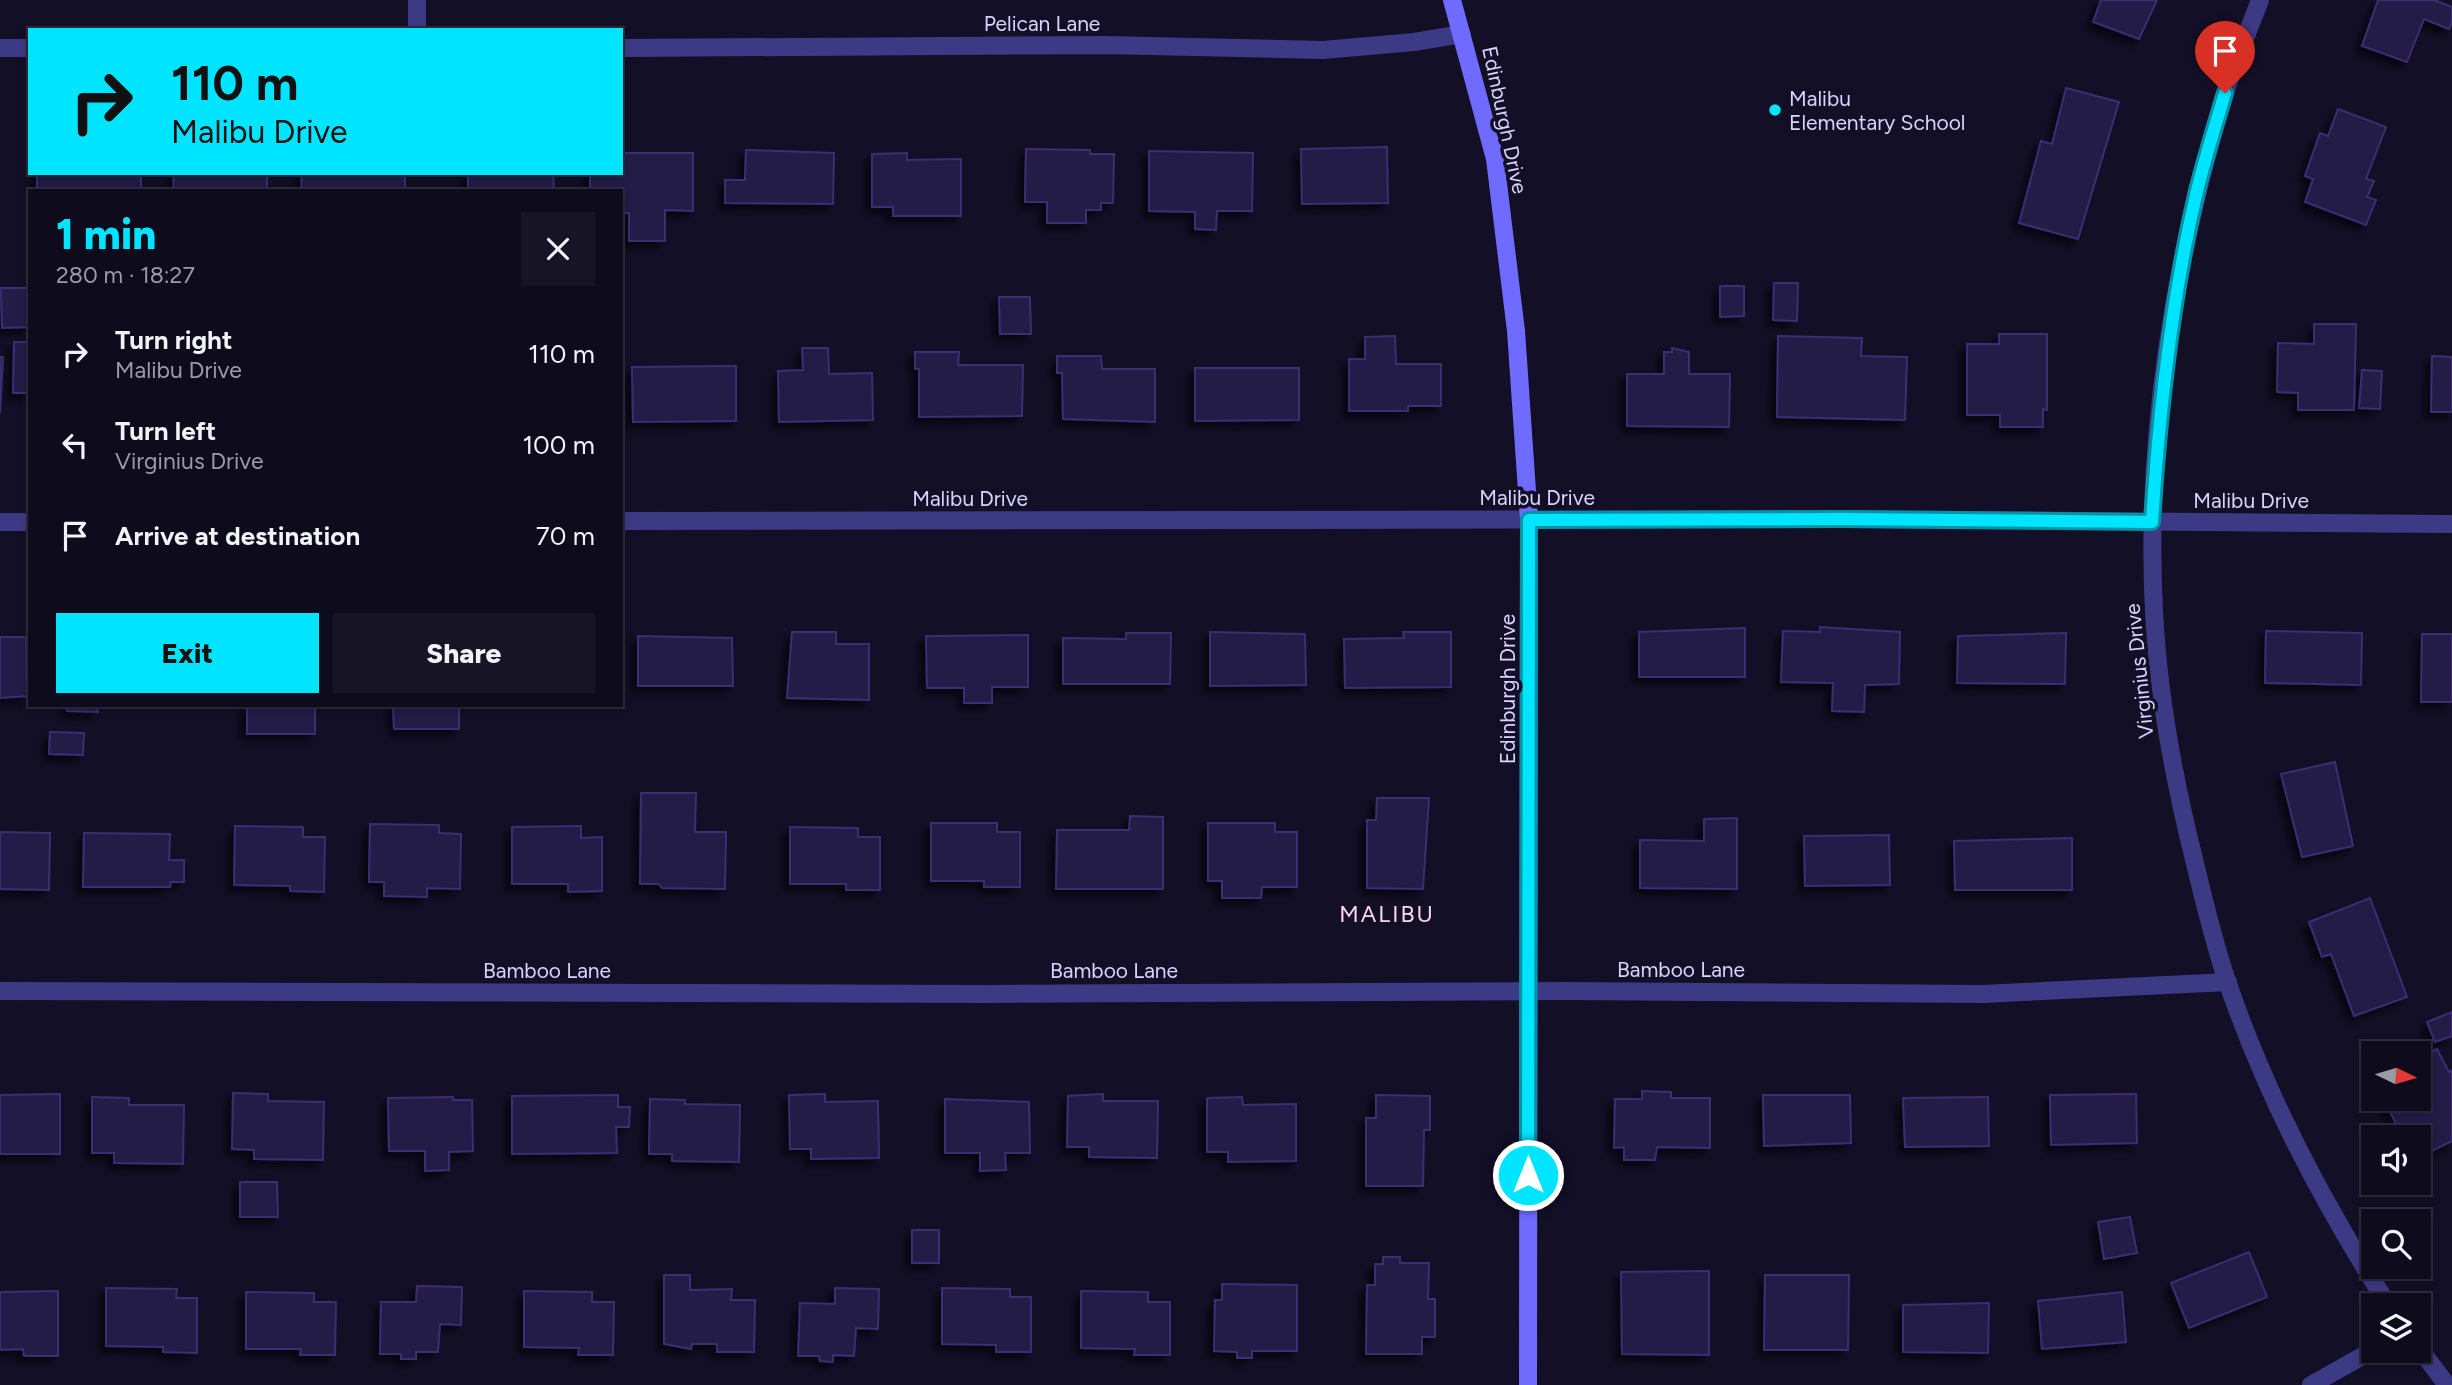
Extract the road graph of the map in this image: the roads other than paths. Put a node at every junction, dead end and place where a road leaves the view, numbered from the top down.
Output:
1 (418, 0) edge
2 (1451, 0) edge
3 (2260, 0) edge
4 (417, 28) edge
5 (1462, 34) junction
6 (0, 48) edge
7 (28, 48) edge
8 (623, 48) edge
9 (1529, 520) junction
10 (623, 521) edge
11 (0, 522) edge
12 (28, 522) edge
13 (2152, 522) junction
14 (2452, 524) edge
15 (2228, 982) junction
16 (0, 991) edge
17 (1527, 991) junction
18 (2381, 1293) edge
19 (2361, 1357) edge
20 (2430, 1363) edge
21 (1528, 1385) edge
22 (2311, 1385) edge
23 (2447, 1385) edge

1 - 4 street
2 - 5 street, Edinburgh Drive
3 - 13 street, Virginius Drive
5 - 8 street, Pelican Lane
5 - 9 street, Edinburgh Drive
6 - 7 street
9 - 10 street, Malibu Drive
9 - 13 street, Malibu Drive
9 - 17 street, Edinburgh Drive
11 - 12 street
13 - 14 street, Malibu Drive
13 - 15 street, Virginius Drive
15 - 17 street, Bamboo Lane
15 - 18 street, Virginius Drive
16 - 17 street, Bamboo Lane
17 - 21 street, Edinburgh Drive
19 - 22 street
20 - 23 street

